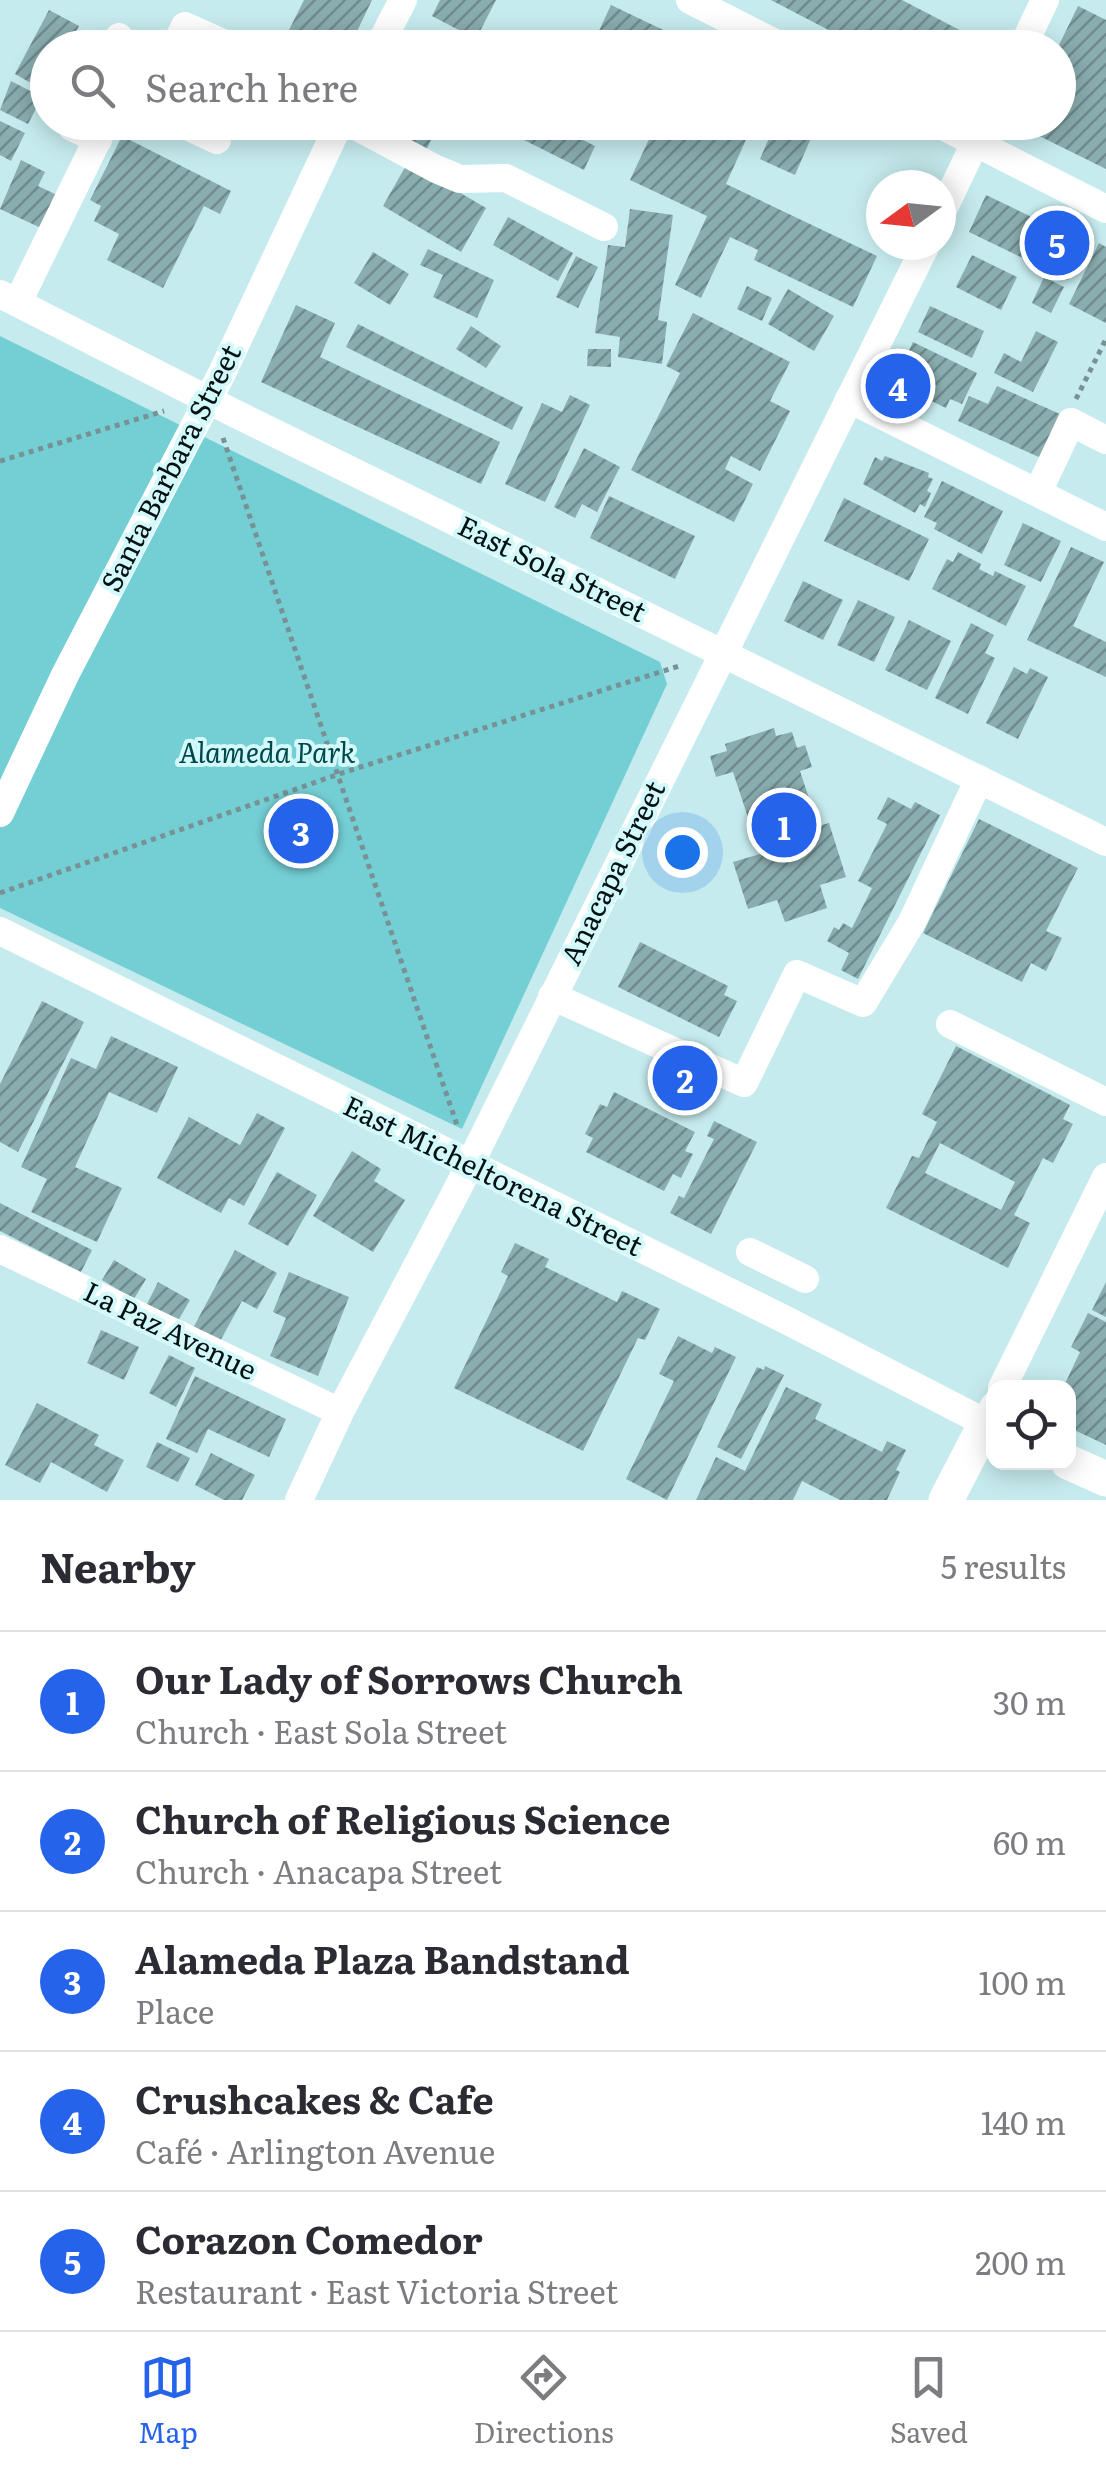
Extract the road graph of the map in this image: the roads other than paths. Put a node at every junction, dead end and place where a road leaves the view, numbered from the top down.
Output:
1 (403, 0) edge
2 (692, 0) edge
3 (1046, 0) edge
4 (387, 30) edge
5 (750, 30) edge
6 (1031, 30) edge
7 (97, 140) edge
8 (331, 140) edge
9 (382, 140) edge
10 (976, 140) edge
11 (991, 140) edge
12 (956, 182) edge
13 (1106, 209) edge
14 (604, 227) dead end
15 (919, 260) edge
16 (9, 298) edge
17 (207, 399) junction
18 (849, 400) junction
19 (1106, 440) edge
20 (1038, 492) junction
21 (1106, 527) edge
22 (722, 653) junction
23 (979, 780) junction
24 (0, 813) edge
25 (1106, 842) edge
26 (0, 931) edge
27 (552, 996) junction
28 (950, 1024) dead end
29 (1106, 1102) edge
30 (470, 1164) junction
31 (1106, 1178) edge
32 (0, 1250) edge
33 (750, 1252) dead end
34 (805, 1278) dead end
35 (1006, 1380) edge
36 (340, 1412) junction
37 (986, 1417) edge
38 (986, 1428) edge
39 (1076, 1466) edge
40 (1106, 1479) edge
41 (299, 1500) edge
42 (946, 1500) edge

1 - 4 street
2 - 5 street
3 - 6 street
7 - 16 street
8 - 17 street, Santa Barbara Street
9 - 14 street
10 - 12 street
11 - 13 street
15 - 18 street, Anacapa Street
16 - 17 street, East Sola Street
17 - 22 street, East Sola Street
17 - 24 street, Santa Barbara Street
18 - 20 street
18 - 22 street, Anacapa Street
19 - 20 street
20 - 21 street
22 - 23 street, East Sola Street
22 - 27 street, Anacapa Street
23 - 25 street, East Sola Street
23 - 27 street
26 - 30 street, East Micheltorena Street
27 - 30 street, Anacapa Street
28 - 29 street
30 - 36 street, Anacapa Street
30 - 37 street, East Micheltorena Street
31 - 35 street
32 - 36 street, La Paz Avenue
33 - 34 street
36 - 41 street, Anacapa Street
38 - 42 main road
39 - 40 main road

